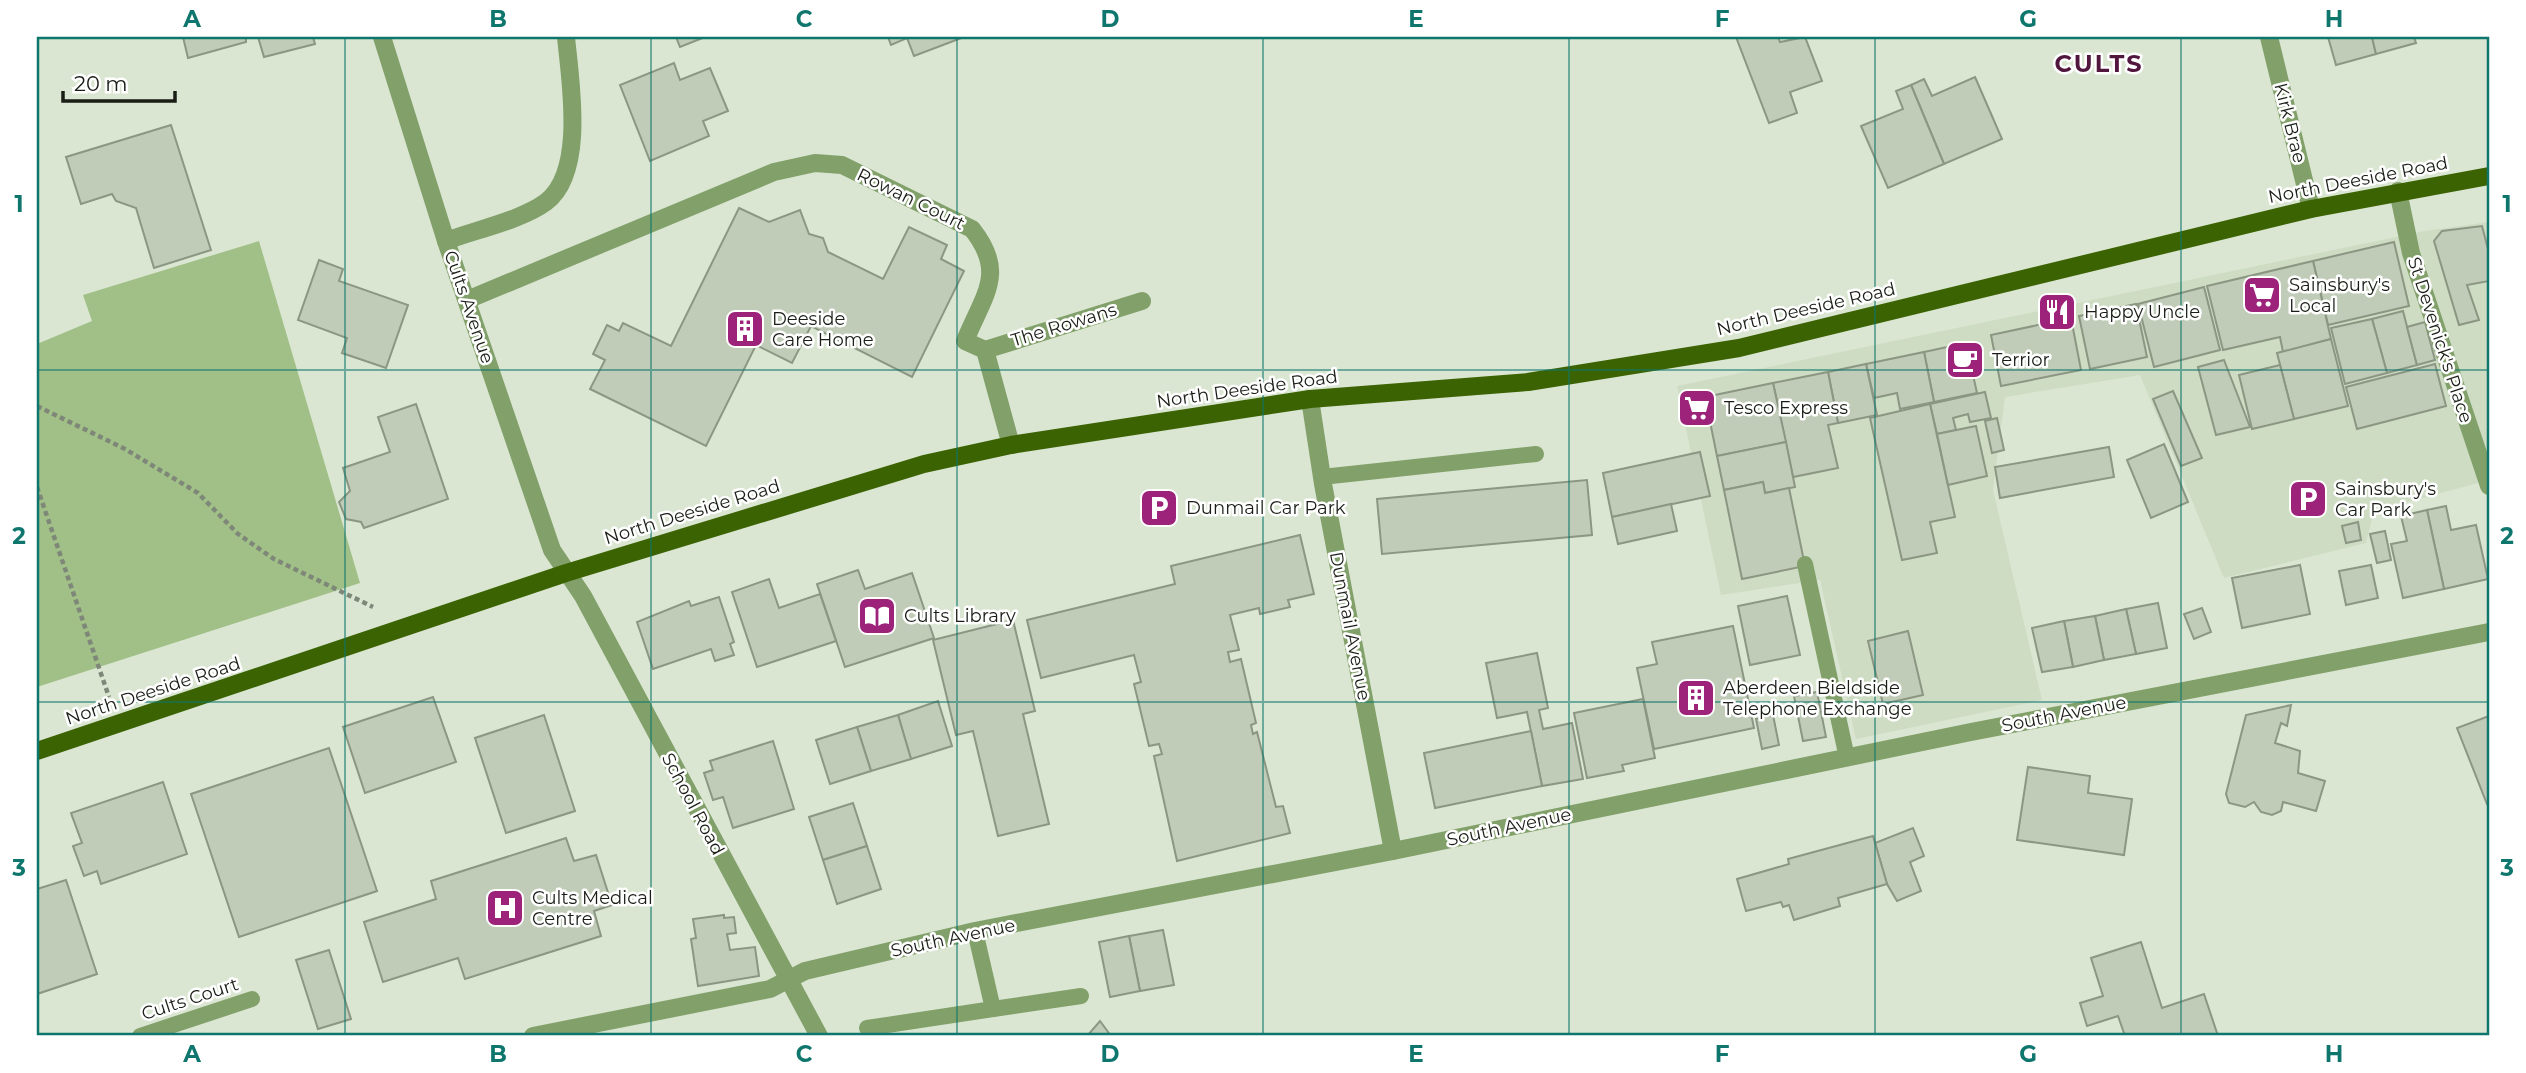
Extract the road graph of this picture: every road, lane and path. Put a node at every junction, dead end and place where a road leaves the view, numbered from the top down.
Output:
1 (382, 37) edge
2 (566, 37) edge
3 (2269, 37) edge
4 (2489, 176) edge
5 (2398, 191) junction
6 (2311, 209) junction
7 (446, 241) junction
8 (467, 300) junction
9 (1142, 301) dead end
10 (985, 350) junction
11 (1310, 400) junction
12 (37, 406) edge
13 (1011, 445) junction
14 (1536, 454) dead end
15 (2484, 457) edge
16 (1322, 477) junction
17 (2489, 486) edge
18 (37, 487) edge
19 (1805, 564) dead end
20 (566, 573) junction
21 (411, 626) junction
22 (2489, 632) edge
23 (118, 724) junction
24 (37, 751) edge
25 (1847, 758) junction
26 (1393, 851) junction
27 (975, 932) junction
28 (787, 980) junction
29 (1081, 996) dead end
30 (252, 999) dead end
31 (993, 1009) junction
32 (867, 1028) dead end
33 (140, 1036) edge
34 (533, 1036) edge
35 (819, 1036) edge

1 - 7 street, Cults Avenue
2 - 7 street
3 - 6 street, Kirk Brae
4 - 5 main road, North Deeside Road
5 - 6 main road, North Deeside Road
5 - 15 street, St Devenick's Place
6 - 11 main road, North Deeside Road
7 - 8 street, Cults Avenue
8 - 10 street, Rowan Court
8 - 20 street, Cults Avenue
9 - 10 street, The Rowans
10 - 13 street, Rowan Court
11 - 13 main road, North Deeside Road
11 - 16 street, Dunmail Avenue
12 - 21 path
13 - 20 main road, North Deeside Road
14 - 16 lane
15 - 17 street, St Devenick's Place
16 - 26 street, Dunmail Avenue
18 - 23 path
19 - 25 lane
20 - 21 main road, North Deeside Road
20 - 28 street, School Road
21 - 23 main road, North Deeside Road
22 - 25 street, South Avenue
23 - 24 main road, North Deeside Road
25 - 26 street, South Avenue
26 - 27 street, South Avenue
27 - 28 street, South Avenue
27 - 31 lane
28 - 34 street, South Avenue
28 - 35 street, School Road
29 - 31 lane
30 - 33 lane, Cults Court
31 - 32 lane

